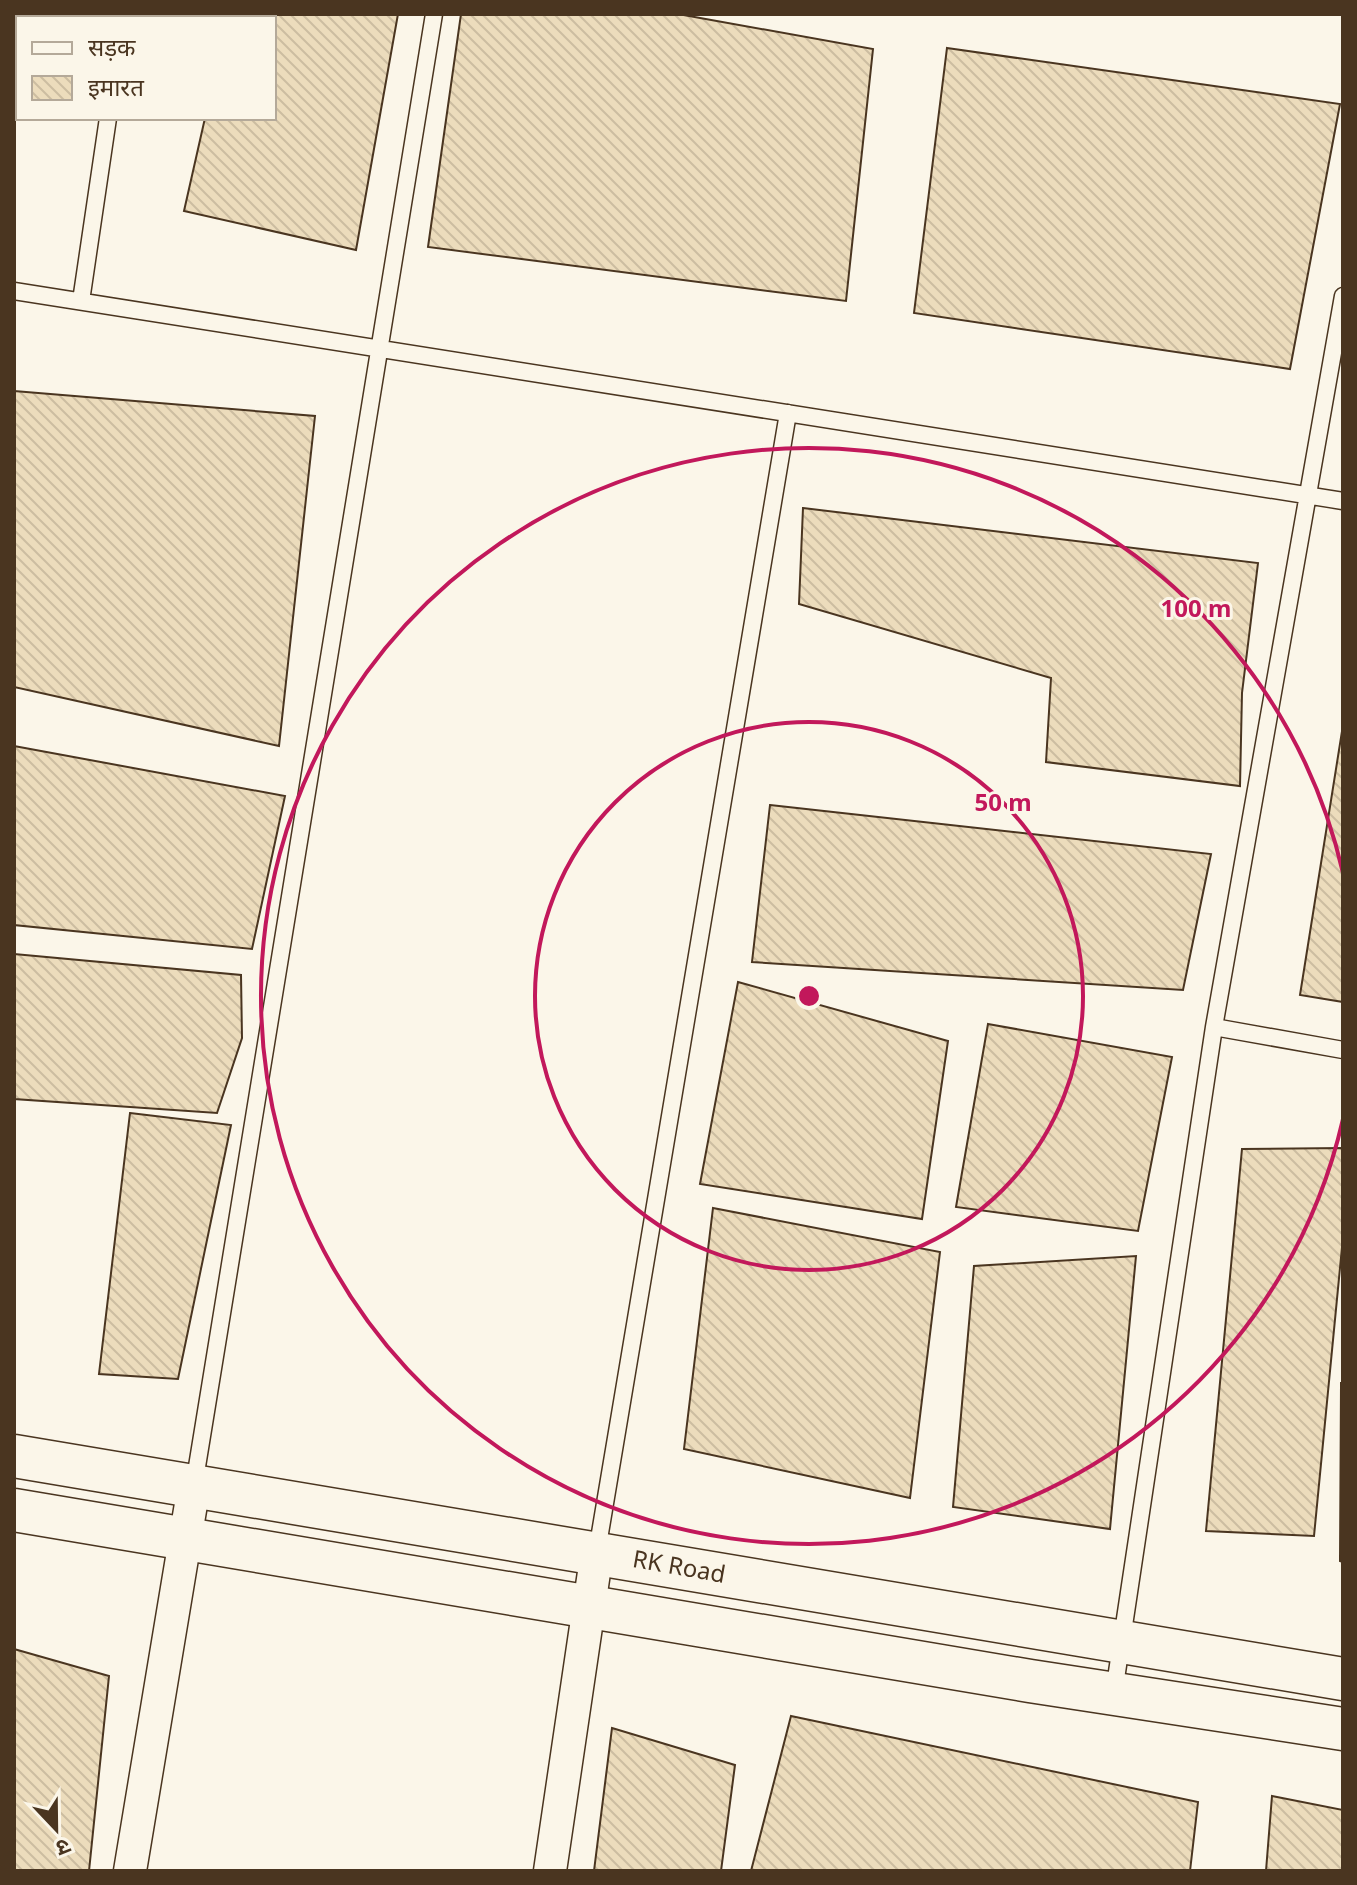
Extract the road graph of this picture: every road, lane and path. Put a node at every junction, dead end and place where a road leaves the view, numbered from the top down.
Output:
1 (434, 14) edge
2 (108, 120) edge
3 (14, 291) edge
4 (1343, 296) edge
5 (81, 301) junction
6 (380, 348) junction
7 (788, 413) junction
8 (1308, 497) junction
9 (1343, 501) edge
10 (1214, 1027) junction
11 (1343, 1050) edge
12 (14, 1456) edge
13 (194, 1486) junction
14 (14, 1510) edge
15 (186, 1538) junction
16 (597, 1552) junction
17 (591, 1607) junction
18 (1121, 1644) junction
19 (1343, 1679) edge
20 (1114, 1694) junction
21 (1343, 1729) edge
22 (130, 1871) edge
23 (550, 1871) edge

1 - 6 lane
2 - 5 lane
3 - 5 lane
4 - 8 lane
5 - 6 lane
6 - 7 lane
6 - 13 lane
7 - 8 lane
7 - 16 lane
8 - 9 lane
8 - 10 lane
10 - 11 lane
10 - 18 lane
12 - 13 street, RK Road
13 - 15 street
13 - 16 street, RK Road
14 - 15 street
15 - 17 street
15 - 22 street
16 - 17 street
16 - 18 street, RK Road
17 - 20 street
17 - 23 street
18 - 19 street, RK Road
18 - 20 lane
20 - 21 street

